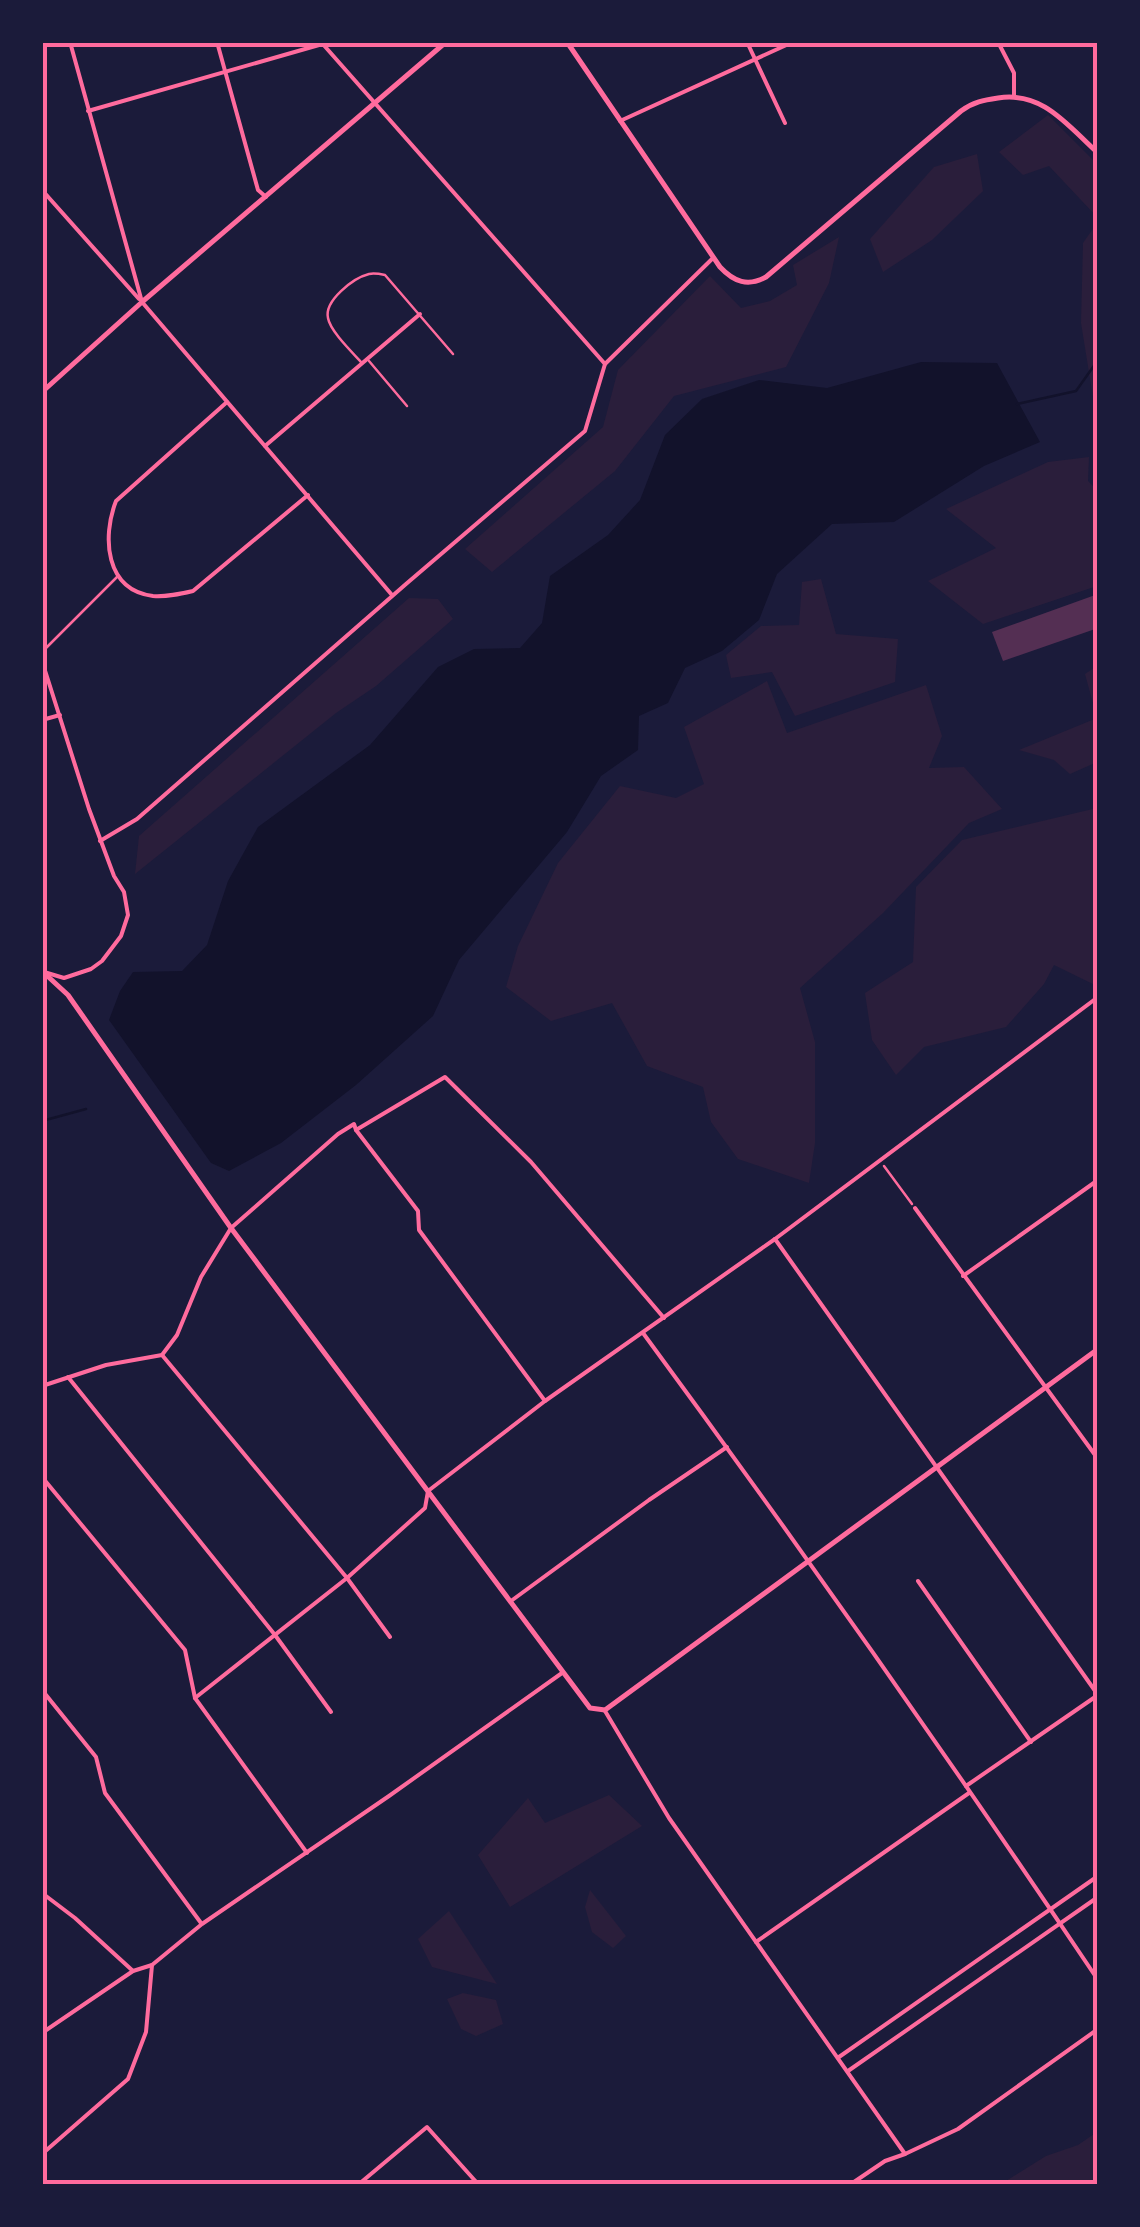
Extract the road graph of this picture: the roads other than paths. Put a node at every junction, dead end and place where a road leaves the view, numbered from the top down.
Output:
1 (70, 42) edge
2 (217, 42) edge
3 (446, 42) edge
4 (567, 42) edge
5 (747, 42) edge
6 (794, 42) edge
7 (998, 42) edge
8 (321, 43) edge
9 (755, 60) junction
10 (226, 72) junction
11 (1014, 96) junction
12 (374, 104) junction
13 (88, 111) junction
14 (620, 121) junction
15 (785, 123) dead end
16 (1098, 153) edge
17 (42, 190) edge
18 (266, 196) junction
19 (714, 258) junction
20 (142, 302) junction
21 (420, 314) junction
22 (453, 354) dead end
23 (366, 362) junction
24 (605, 364) junction
25 (42, 392) edge
26 (226, 402) junction
27 (407, 406) dead end
28 (265, 446) junction
29 (308, 495) junction
30 (118, 576) junction
31 (393, 596) junction
32 (42, 652) edge
33 (42, 660) edge
34 (60, 715) junction
35 (42, 720) edge
36 (100, 841) junction
37 (43, 972) edge
38 (1095, 998) edge
39 (1098, 1008) edge
40 (356, 1130) junction
41 (1098, 1180) edge
42 (915, 1208) road end
43 (232, 1228) junction
44 (775, 1239) junction
45 (963, 1276) junction
46 (664, 1318) junction
47 (643, 1333) junction
48 (1098, 1349) edge
49 (162, 1354) junction
50 (68, 1377) junction
51 (42, 1386) edge
52 (1044, 1388) junction
53 (544, 1401) junction
54 (727, 1447) junction
55 (1098, 1459) edge
56 (934, 1466) junction
57 (42, 1477) edge
58 (428, 1491) junction
59 (809, 1562) junction
60 (347, 1578) junction
61 (918, 1580) dead end
62 (510, 1602) junction
63 (274, 1635) junction
64 (390, 1637) dead end
65 (562, 1673) junction
66 (42, 1690) edge
67 (1098, 1695) edge
68 (195, 1698) junction
69 (605, 1710) junction
70 (332, 1712) dead end
71 (1031, 1742) junction
72 (968, 1789) junction
73 (307, 1853) junction
74 (1098, 1876) edge
75 (42, 1893) edge
76 (1098, 1897) edge
77 (1051, 1909) junction
78 (202, 1924) junction
79 (1060, 1924) junction
80 (756, 1942) junction
81 (152, 1965) junction
82 (134, 1971) junction
83 (1098, 1980) edge
84 (1098, 2029) edge
85 (42, 2033) edge
86 (838, 2058) junction
87 (848, 2072) junction
88 (42, 2154) edge
89 (906, 2154) junction
90 (359, 2184) edge
91 (478, 2184) edge
92 (851, 2184) edge

1 - 13 street
2 - 10 street
3 - 12 street
4 - 14 street
5 - 9 street
6 - 9 street
7 - 11 street
8 - 10 street
8 - 12 street
9 - 14 street
9 - 15 street
10 - 13 street
10 - 18 street
11 - 16 street
11 - 19 street
12 - 18 street
12 - 24 street
13 - 20 street
14 - 19 street
17 - 20 street
18 - 20 street
19 - 24 street
20 - 25 street
20 - 26 street
21 - 22 lane
21 - 23 street
21 - 23 lane
23 - 27 lane
23 - 28 street
24 - 31 street
26 - 28 street
26 - 30 street
28 - 29 street
29 - 30 street
29 - 31 street
30 - 32 lane
31 - 36 street
33 - 34 street
34 - 35 street
34 - 36 street
36 - 37 street
37 - 43 street
38 - 39 street
38 - 44 street
40 - 43 street
40 - 46 street
40 - 53 street
41 - 45 street
42 - 45 street
43 - 49 street
43 - 58 street
44 - 46 street
44 - 56 street
45 - 52 street
46 - 47 street
47 - 53 street
47 - 54 street
48 - 52 street
49 - 50 street
49 - 60 street
50 - 51 street
50 - 63 street
52 - 55 street
52 - 56 street
53 - 58 street
54 - 59 street
54 - 62 street
56 - 59 street
56 - 67 street
57 - 68 street
58 - 60 street
58 - 62 street
59 - 69 street
59 - 72 street
60 - 63 street
60 - 64 street
61 - 71 street
62 - 65 street
63 - 68 street
63 - 70 street
65 - 69 street
65 - 73 street
66 - 78 street
67 - 71 street
68 - 73 street
69 - 80 street
71 - 72 street
72 - 77 street
72 - 80 street
73 - 78 street
74 - 77 street
75 - 82 street
76 - 79 street
77 - 79 street
77 - 86 street
78 - 81 street
79 - 83 street
79 - 87 street
80 - 86 street
81 - 82 street
81 - 88 street
82 - 85 street
84 - 89 street
86 - 87 street
87 - 89 street
89 - 92 street
90 - 91 street

